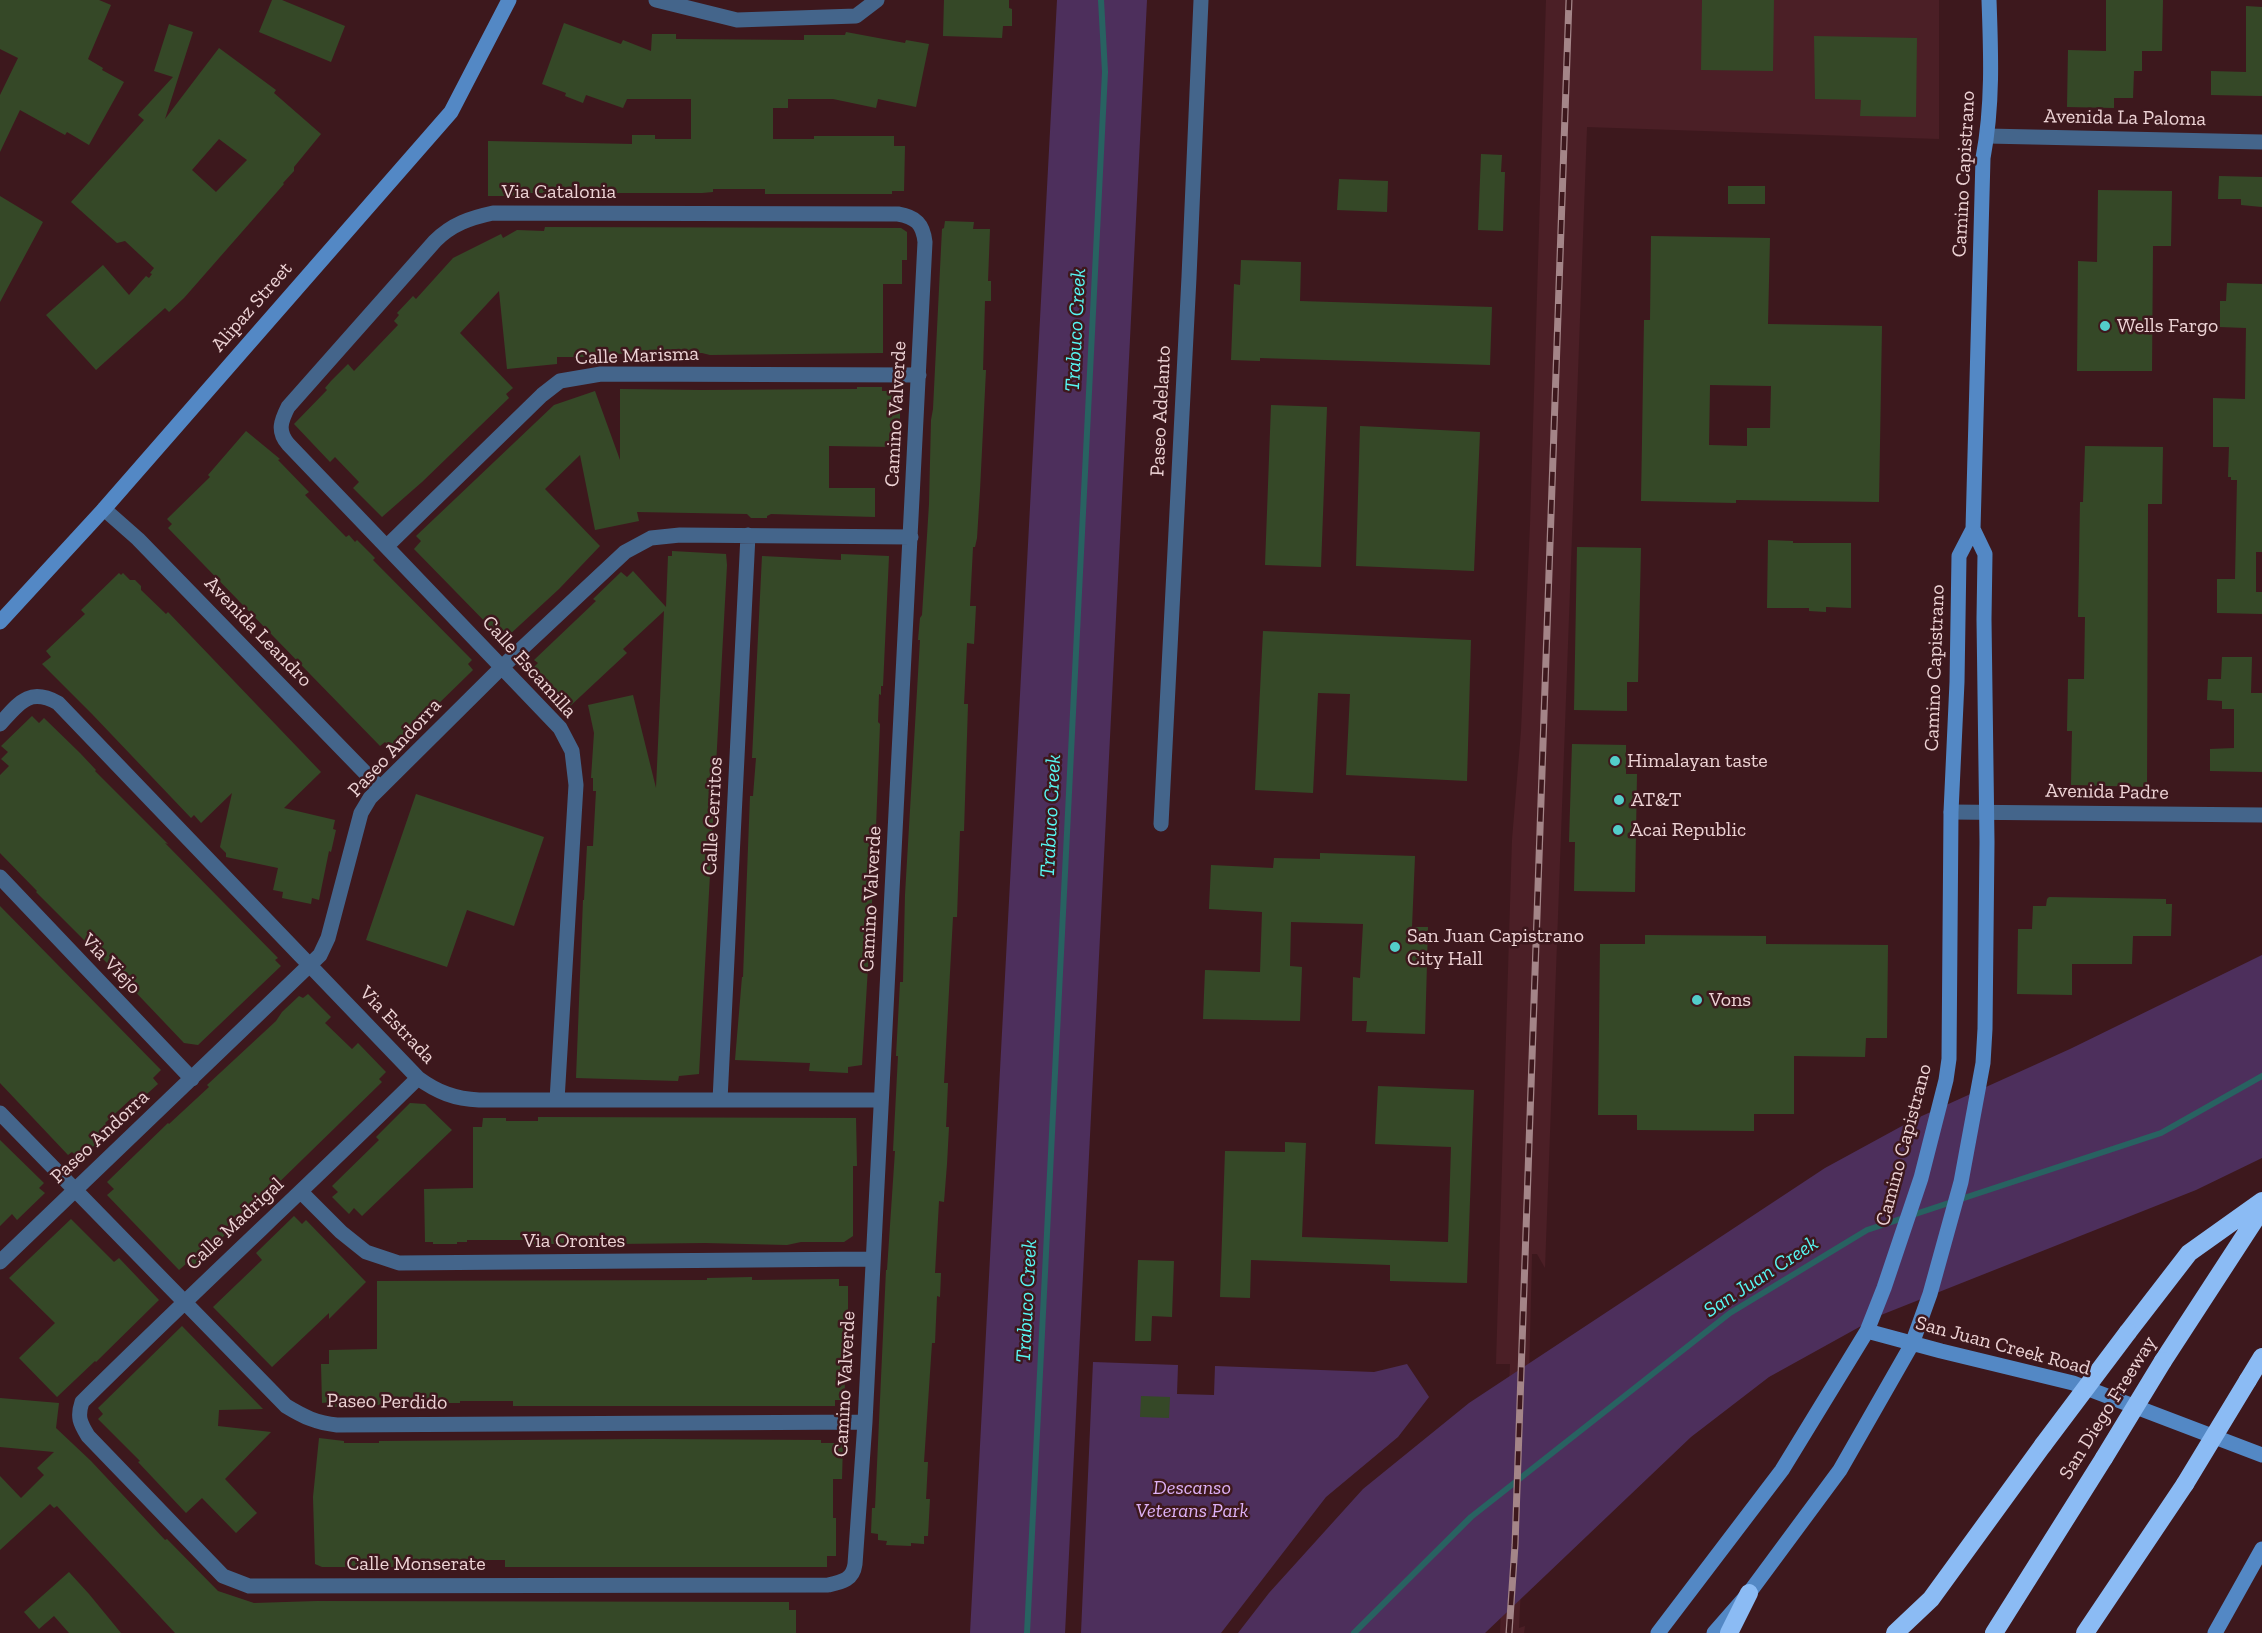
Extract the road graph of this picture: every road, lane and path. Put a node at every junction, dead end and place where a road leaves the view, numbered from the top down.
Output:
1 (509, 0) edge
2 (656, 0) edge
3 (877, 0) edge
4 (1201, 0) edge
5 (1989, 0) edge
6 (1987, 136) junction
7 (2262, 142) edge
8 (913, 218) joint
9 (919, 375) junction
10 (288, 407) joint
11 (104, 509) junction
12 (1973, 530) junction
13 (748, 535) junction
14 (911, 537) junction
15 (387, 546) junction
16 (0, 622) edge
17 (502, 667) junction
18 (0, 724) edge
19 (380, 788) junction
20 (1952, 812) junction
21 (1987, 812) junction
22 (2262, 815) edge
23 (1161, 824) dead end
24 (0, 877) edge
25 (309, 965) junction
26 (418, 1078) junction
27 (192, 1079) junction
28 (557, 1100) junction
29 (720, 1100) junction
30 (881, 1100) junction
31 (0, 1113) edge
32 (75, 1190) junction
33 (301, 1192) junction
34 (2262, 1201) edge
35 (2262, 1209) edge
36 (872, 1259) junction
37 (0, 1262) edge
38 (184, 1301) junction
39 (1869, 1325) junction
40 (1912, 1344) junction
41 (2262, 1357) edge
42 (82, 1402) joint
43 (865, 1422) junction
44 (2262, 1455) edge
45 (2262, 1549) edge
46 (843, 1582) joint
47 (1749, 1593) junction
48 (1658, 1633) edge
49 (1714, 1633) edge
50 (1729, 1633) edge
51 (1895, 1633) edge
52 (1994, 1633) edge
53 (2085, 1633) edge
54 (2215, 1633) edge

1 - 11 main road, Alipaz Street
2 - 3 street
4 - 23 street, Paseo Adelanto
5 - 6 main road, Camino Capistrano
6 - 7 street, Avenida La Paloma
6 - 12 main road, Camino Capistrano
8 - 9 street, Camino Valverde
8 - 10 street, Via Catalonia
9 - 14 street, Camino Valverde
9 - 15 street, Calle Marisma
10 - 15 street, Calle Escamilla
11 - 16 main road, Alipaz Street
11 - 19 street, Avenida Leandro
12 - 20 main road, Camino Capistrano
12 - 21 main road, Camino Capistrano
13 - 14 street, Paseo Andorra
13 - 17 street, Paseo Andorra
13 - 29 street, Calle Cerritos
14 - 30 street, Camino Valverde
15 - 17 street, Calle Escamilla
17 - 19 street, Paseo Andorra
17 - 28 street, Calle Escamilla
18 - 25 street, Via Estrada
19 - 25 street, Paseo Andorra
20 - 21 street, Avenida Padre
20 - 39 main road, Camino Capistrano
21 - 22 street, Avenida Padre
21 - 40 main road, Camino Capistrano
24 - 27 street, Via Viejo
25 - 26 street, Via Estrada
25 - 27 street, Paseo Andorra
26 - 28 street, Via Estrada
26 - 33 street, Calle Madrigal
27 - 32 street, Paseo Andorra
28 - 29 street, Via Estrada
29 - 30 street, Via Estrada
30 - 36 street, Camino Valverde
31 - 32 street, Paseo Perdido
32 - 37 street, Paseo Andorra
32 - 38 street, Paseo Perdido
33 - 36 street, Via Orontes
33 - 38 street, Calle Madrigal
34 - 51 highway, bridge
35 - 52 highway, San Diego Freeway, bridge
36 - 43 street, Camino Valverde
38 - 42 street, Calle Madrigal
38 - 43 street, Paseo Perdido
39 - 40 main road, San Juan Creek Road
39 - 48 main road, Camino Capistrano
40 - 44 main road, San Juan Creek Road
40 - 47 main road, Camino Capistrano
41 - 53 highway, bridge
42 - 46 street, Calle Monserate
43 - 46 street, Camino Valverde
45 - 54 main road
47 - 49 main road, Camino Capistrano
47 - 50 highway

